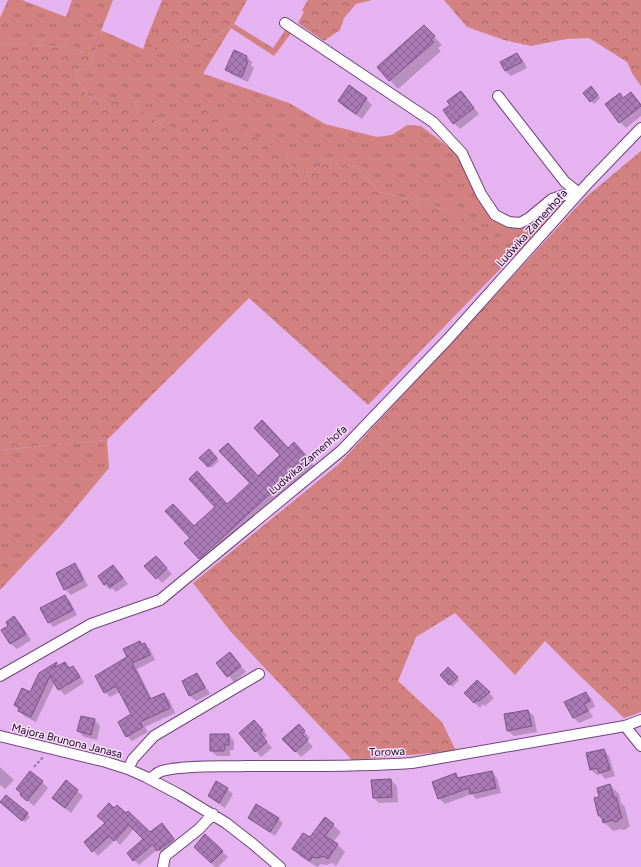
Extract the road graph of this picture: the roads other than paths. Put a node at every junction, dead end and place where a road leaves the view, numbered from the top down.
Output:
1 (285, 23) dead end
2 (498, 96) dead end
3 (641, 128) edge
4 (580, 193) junction
5 (259, 674) dead end
6 (0, 676) edge
7 (641, 720) edge
8 (625, 726) junction
9 (0, 736) edge
10 (641, 746) edge
11 (128, 770) junction
12 (151, 779) junction
13 (213, 814) junction
14 (163, 867) edge
15 (280, 867) edge

1 - 4 street, Ludwika Zamenhofa
2 - 4 street, Ludwika Zamenhofa
3 - 4 street, Ludwika Zamenhofa
4 - 6 street, Ludwika Zamenhofa
5 - 11 street, Majora Brunona Janasa
7 - 8 street, Torowa
8 - 10 street
8 - 12 street, Torowa
9 - 11 street, Majora Brunona Janasa
11 - 12 street, Majora Brunona Janasa
12 - 13 street, Majora Brunona Janasa
13 - 14 street
13 - 15 street, Majora Brunona Janasa

